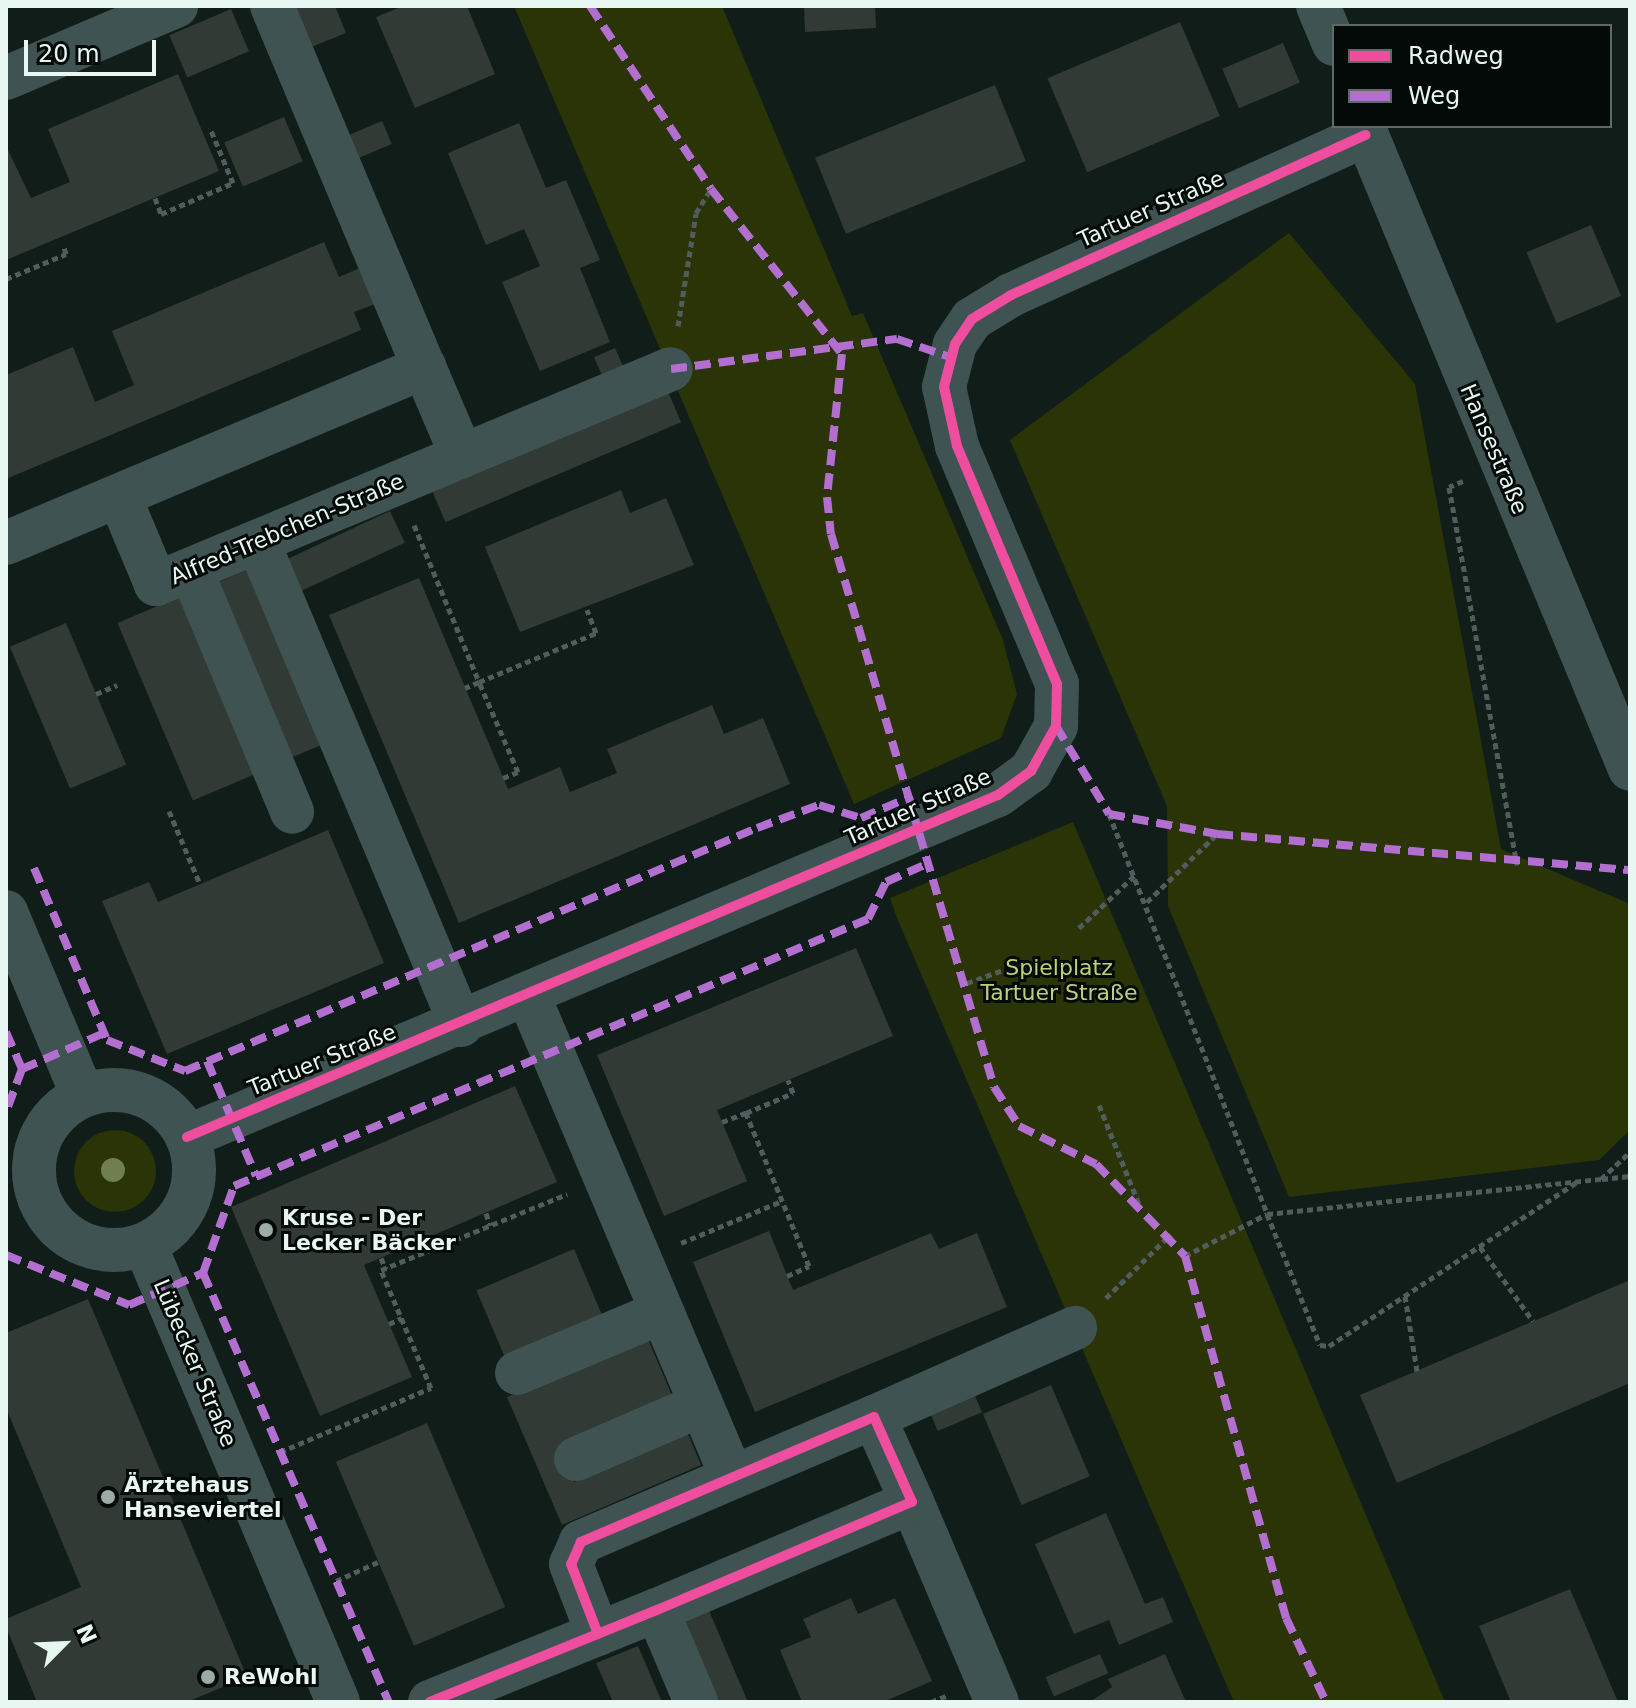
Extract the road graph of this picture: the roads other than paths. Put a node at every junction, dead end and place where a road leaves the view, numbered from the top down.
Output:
1 (176, 6) edge
2 (272, 6) edge
3 (1318, 6) edge
4 (1332, 39) edge
5 (6, 78) edge
6 (1364, 130) edge
7 (424, 367) junction
8 (671, 369) road end
9 (462, 456) junction
10 (119, 496) junction
11 (258, 542) junction
12 (6, 543) edge
13 (191, 570) junction
14 (1630, 769) edge
15 (292, 812) dead end
16 (6, 912) edge
17 (529, 997) junction
18 (461, 1025) junction
19 (83, 1096) junction
20 (187, 1137) junction
21 (21, 1200) edge
22 (145, 1245) junction
23 (662, 1312) junction
24 (1075, 1328) road end
25 (517, 1373) dead end
26 (701, 1405) junction
27 (874, 1417) junction
28 (576, 1459) dead end
29 (732, 1477) junction
30 (912, 1502) junction
31 (657, 1610) junction
32 (598, 1634) junction
33 (338, 1702) edge
34 (430, 1702) edge
35 (696, 1702) edge
36 (997, 1702) edge

1 - 5 street
2 - 7 street
3 - 4 street
6 - 14 street, Hansestraße
6 - 17 street, Tartuer Straße
7 - 9 street
7 - 10 street
8 - 9 street, Alfred-Trebchen-Straße
9 - 11 street, Alfred-Trebchen-Straße
10 - 12 street
10 - 13 street, Alfred-Trebchen-Straße
11 - 13 street, Alfred-Trebchen-Straße
11 - 18 street
13 - 15 street
16 - 19 street
17 - 18 street, Tartuer Straße
17 - 23 street
18 - 20 street, Tartuer Straße
19 - 20 street
19 - 21 street
20 - 22 street
21 - 22 street
22 - 33 street, Lübecker Straße
23 - 25 street
23 - 26 street
24 - 27 street
26 - 28 street
26 - 29 street
27 - 29 street
27 - 30 street
29 - 32 street
30 - 31 street
30 - 36 street
31 - 32 street
31 - 35 street
32 - 34 street

